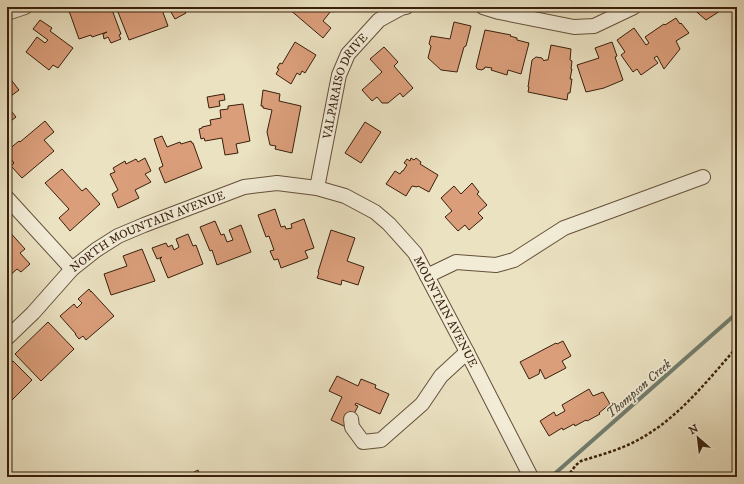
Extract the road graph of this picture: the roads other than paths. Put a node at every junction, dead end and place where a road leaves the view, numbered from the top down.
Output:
1 (25, 7) edge
2 (406, 7) edge
3 (483, 7) edge
4 (634, 7) edge
5 (7, 13) edge
6 (703, 177) dead end
7 (317, 188) junction
8 (7, 198) edge
9 (72, 269) junction
10 (427, 276) junction
11 (7, 338) edge
12 (467, 352) junction
13 (351, 419) dead end
14 (531, 477) edge

1 - 5 street
2 - 7 street, VALPARAISO DRIVE
3 - 4 street
6 - 10 street
7 - 9 street, NORTH MOUNTAIN AVENUE
7 - 10 street, MOUNTAIN AVENUE
8 - 9 street
9 - 11 street, NORTH MOUNTAIN AVENUE
10 - 12 street, MOUNTAIN AVENUE
12 - 13 street
12 - 14 street, MOUNTAIN AVENUE

